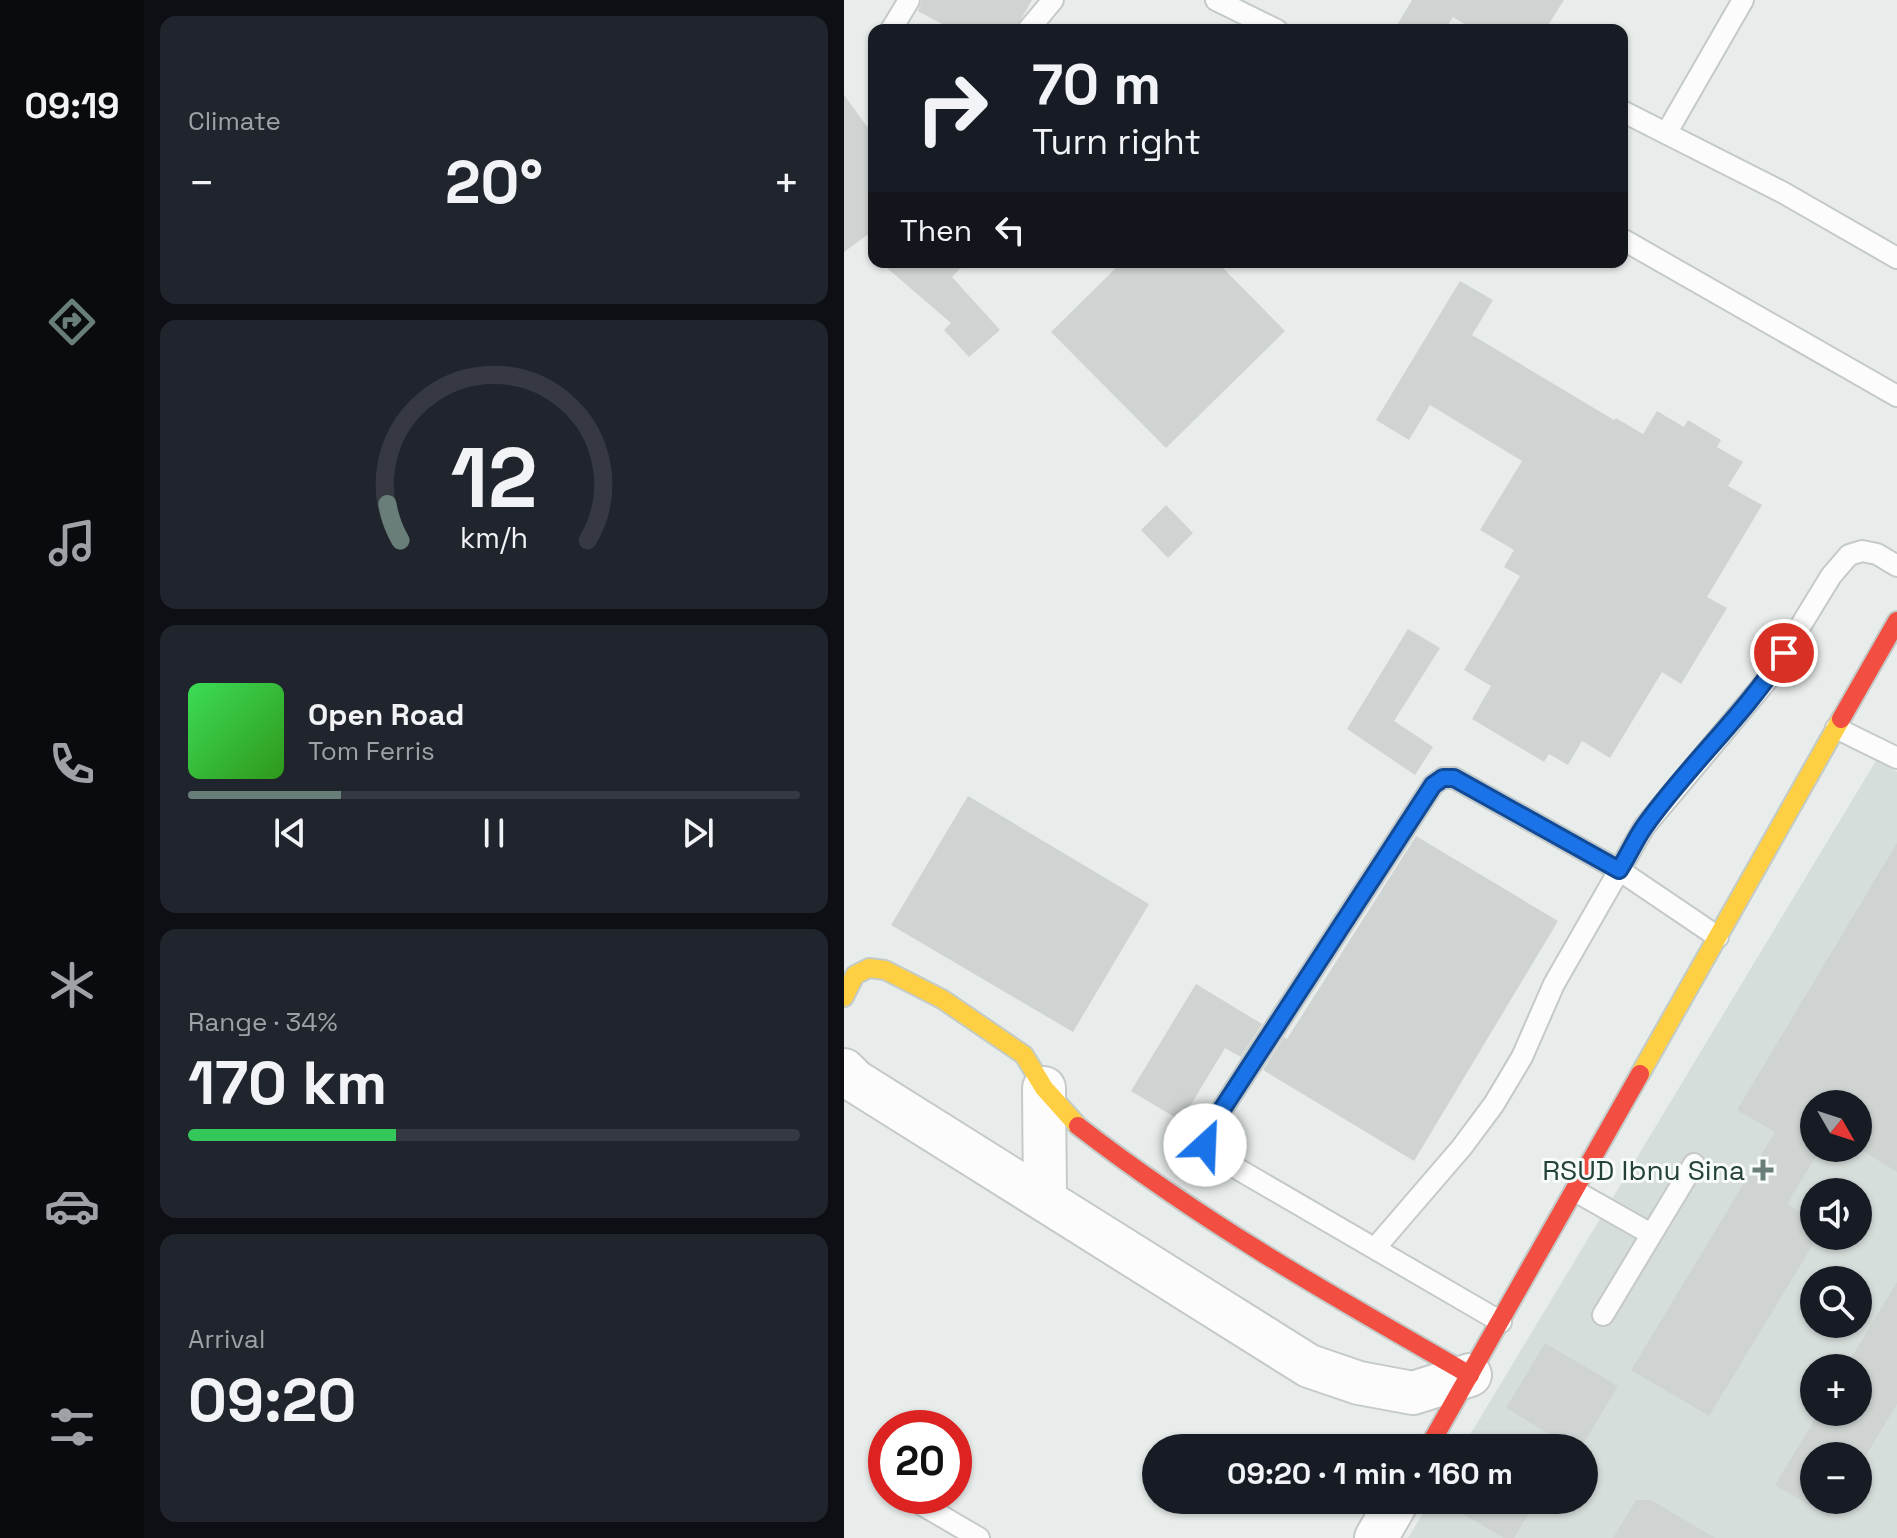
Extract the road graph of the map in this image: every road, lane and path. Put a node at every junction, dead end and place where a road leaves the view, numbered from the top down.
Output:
1 (909, 0) edge
2 (1053, 0) edge
3 (1216, 0) edge
4 (1743, 0) edge
5 (895, 24) edge
6 (1033, 24) edge
7 (1265, 24) edge
8 (1628, 114) edge
9 (1667, 132) junction
10 (1628, 242) edge
11 (1897, 258) edge
12 (1897, 396) edge
13 (1897, 566) edge
14 (1897, 621) edge
15 (1836, 728) junction
16 (1897, 758) edge
17 (1619, 870) junction
18 (1718, 937) junction
19 (844, 997) edge
20 (844, 1070) edge
21 (1044, 1088) junction
22 (1694, 1164) dead end
23 (1575, 1191) junction
24 (1045, 1200) junction
25 (1651, 1234) junction
26 (1376, 1247) junction
27 (1603, 1315) dead end
28 (1501, 1322) junction
29 (1470, 1375) junction
30 (1436, 1434) edge
31 (938, 1514) edge
32 (1390, 1514) edge
33 (979, 1538) edge
34 (1376, 1538) edge

1 - 5 lane
2 - 6 lane
3 - 7 lane
4 - 9 lane
8 - 9 lane
9 - 11 lane
10 - 12 lane
13 - 17 lane
14 - 15 street
15 - 16 lane
15 - 18 street
17 - 18 lane
17 - 26 lane
17 - 26 lane
18 - 23 street
19 - 21 street
20 - 24 street
21 - 24 street
21 - 29 street
22 - 25 lane
23 - 25 lane
23 - 28 street
24 - 29 street
25 - 27 lane
26 - 28 lane
28 - 29 street
29 - 30 street
31 - 33 lane
32 - 34 street

